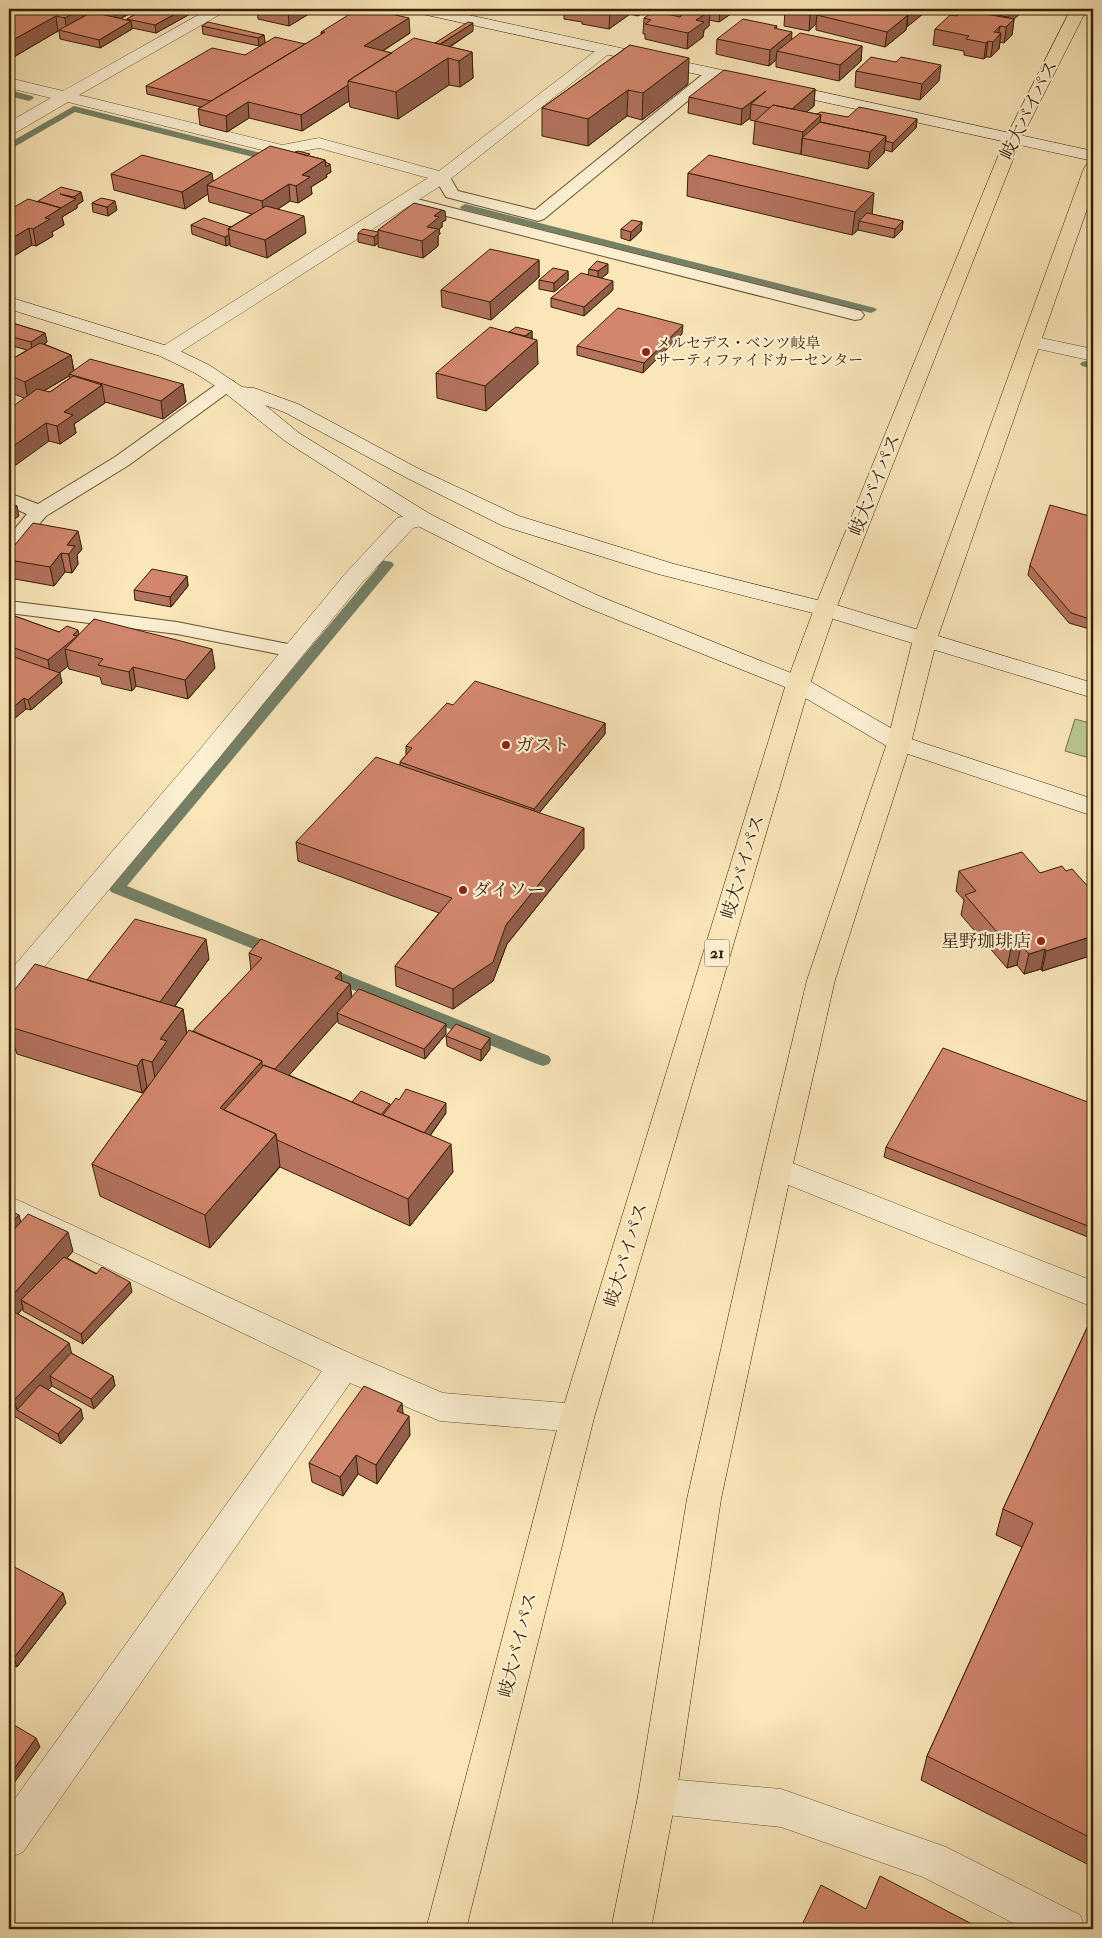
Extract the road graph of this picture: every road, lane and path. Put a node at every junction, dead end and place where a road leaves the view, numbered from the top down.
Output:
1 (219, 9) edge
2 (422, 9) edge
3 (1079, 9) edge
4 (607, 49) junction
5 (713, 72) junction
6 (9, 83) edge
7 (65, 97) junction
8 (17, 105) dead end
9 (41, 111) junction
10 (9, 129) edge
11 (1013, 139) junction
12 (1093, 156) edge
13 (1093, 168) edge
14 (442, 177) junction
15 (406, 202) junction
16 (9, 302) edge
17 (855, 315) dead end
18 (1032, 342) junction
19 (167, 352) junction
20 (1093, 355) edge
21 (227, 385) junction
22 (9, 499) edge
23 (39, 512) junction
24 (422, 519) junction
25 (9, 548) edge
26 (9, 607) edge
27 (825, 609) junction
28 (925, 639) junction
29 (293, 651) junction
30 (798, 684) junction
31 (1093, 690) edge
32 (899, 744) junction
33 (1093, 808) edge
34 (9, 990) edge
35 (777, 1168) junction
36 (9, 1208) edge
37 (1093, 1294) edge
38 (344, 1366) junction
39 (577, 1418) junction
40 (656, 1796) junction
41 (9, 1839) edge
42 (446, 1929) edge
43 (631, 1929) edge
44 (1066, 1929) edge

1 - 7 street
2 - 4 street
3 - 11 highway, 岐大バイパス / 21
4 - 5 street
4 - 14 street
5 - 11 street
5 - 14 lane
6 - 7 street
7 - 9 street
7 - 14 street
8 - 9 street
9 - 10 street
11 - 12 street
11 - 27 highway, 岐大バイパス / 21
13 - 18 highway
14 - 15 street
15 - 17 lane
15 - 19 street
16 - 19 street
18 - 20 street
18 - 28 highway
19 - 21 street
21 - 23 lane
21 - 24 street
21 - 27 street
22 - 23 lane
23 - 25 lane
24 - 29 street
24 - 30 street
26 - 29 lane
27 - 28 street
27 - 30 highway, 岐大バイパス / 21
28 - 31 street
28 - 32 highway
29 - 34 street
30 - 32 street
30 - 39 highway, 岐大バイパス / 21
32 - 33 street
32 - 35 highway
35 - 37 street
35 - 40 highway
36 - 38 street
38 - 39 street
38 - 41 street
39 - 42 highway, 岐大バイパス / 21
40 - 43 highway
40 - 44 street

